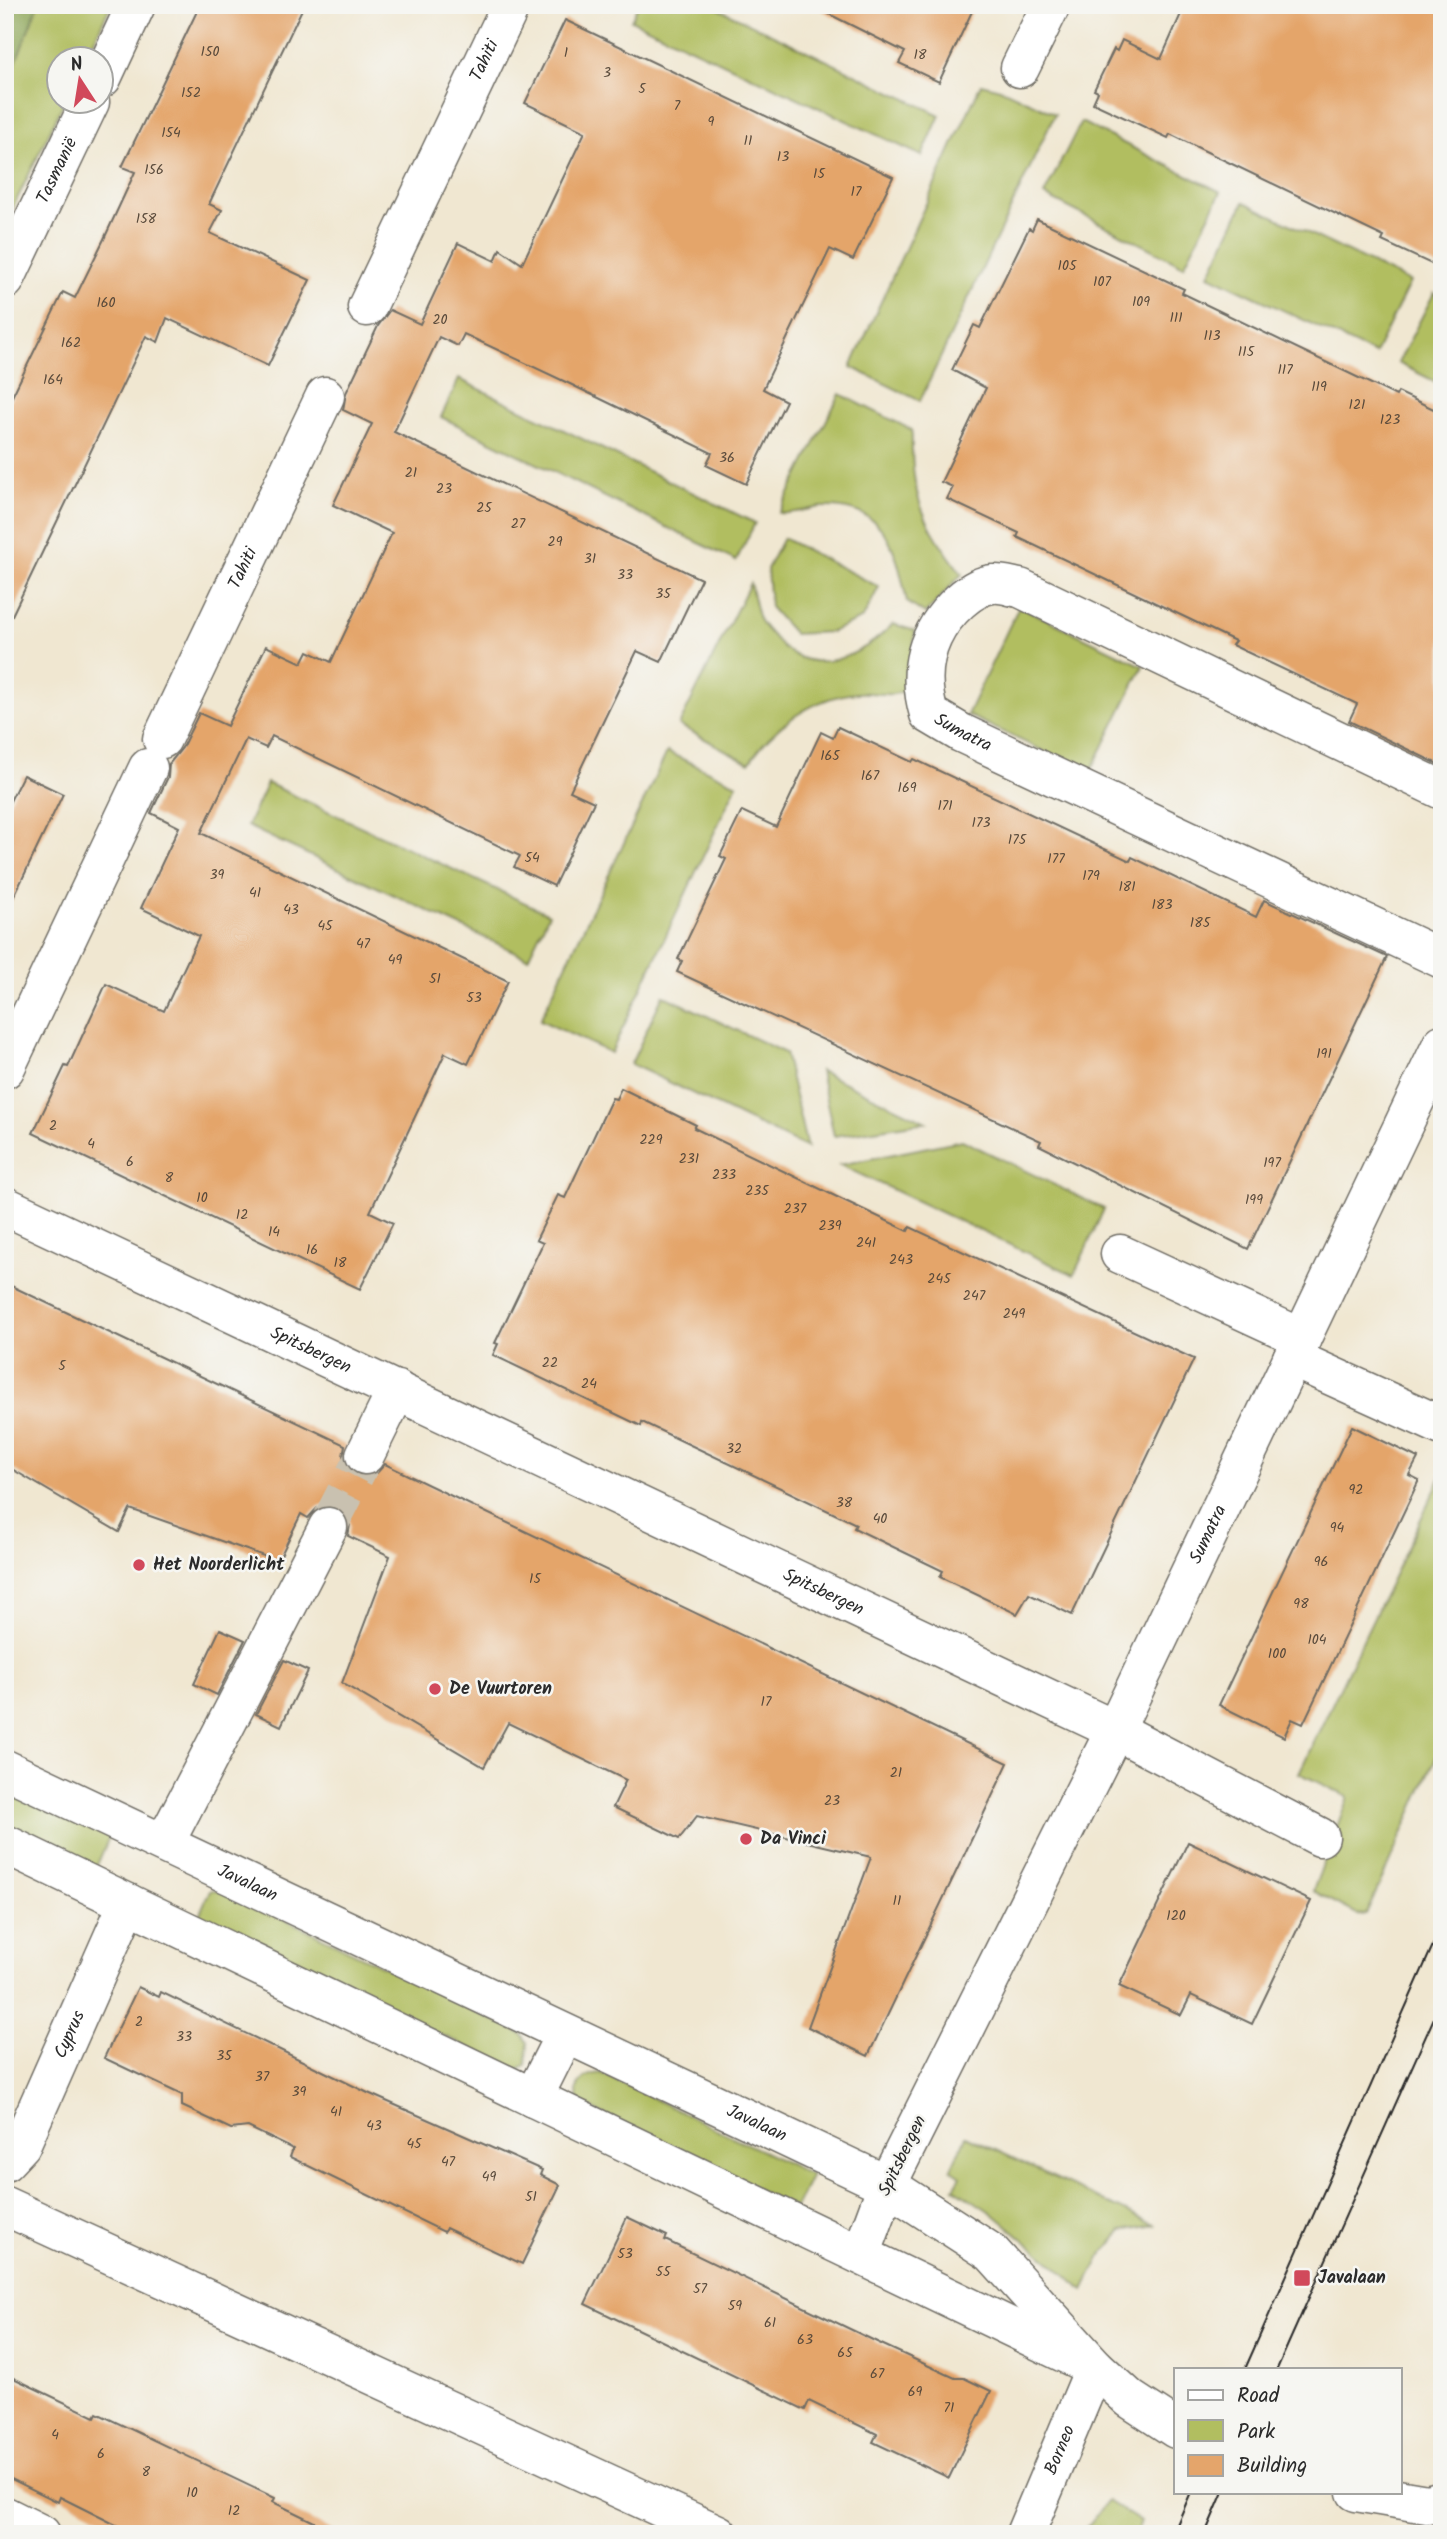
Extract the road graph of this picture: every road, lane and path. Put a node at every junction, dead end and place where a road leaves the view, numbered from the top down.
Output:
1 (136, 5) edge
2 (512, 5) edge
3 (1051, 5) edge
4 (116, 48) edge
5 (1020, 68) dead end
6 (83, 116) edge
7 (5, 280) edge
8 (367, 307) dead end
9 (325, 396) dead end
10 (1442, 790) edge
11 (1442, 959) edge
12 (1442, 1044) edge
13 (5, 1069) edge
14 (5, 1206) edge
15 (1120, 1254) dead end
16 (1297, 1348) junction
17 (397, 1390) junction
18 (1442, 1426) edge
19 (365, 1455) tunnel mouth
20 (328, 1527) tunnel mouth
21 (1115, 1730) junction
22 (5, 1769) edge
23 (1320, 1837) dead end
24 (159, 1841) junction
25 (5, 1844) edge
26 (128, 1903) junction
27 (565, 2034) junction
28 (533, 2098) junction
29 (5, 2162) edge
30 (887, 2185) junction
31 (5, 2206) edge
32 (862, 2255) junction
33 (1095, 2367) junction
34 (1174, 2428) edge
35 (1366, 2494) edge
36 (1434, 2507) edge
37 (5, 2516) edge
38 (41, 2534) edge
39 (718, 2534) edge
40 (1025, 2534) edge

1 - 4 street
2 - 8 street, Tahiti
3 - 5 street
6 - 7 street, Tasmanië
9 - 13 street, Tahiti
10 - 11 street, Sumatra
12 - 16 street, Sumatra
14 - 17 street, Spitsbergen
15 - 16 street
16 - 18 street
16 - 21 street, Sumatra
17 - 19 street
17 - 21 street, Spitsbergen
20 - 24 street
21 - 23 street
21 - 30 street, Spitsbergen
22 - 24 street, Javalaan
24 - 27 street, Javalaan
25 - 26 street, Javalaan
26 - 28 street, Javalaan
26 - 29 street, Cyprus
27 - 28 street
27 - 30 street, Javalaan
28 - 32 street, Javalaan
30 - 32 street, Spitsbergen
30 - 33 street, Javalaan
31 - 39 street
32 - 33 street, Javalaan
33 - 34 street, Javalaan
33 - 40 street, Borneo
35 - 36 street
37 - 38 street

